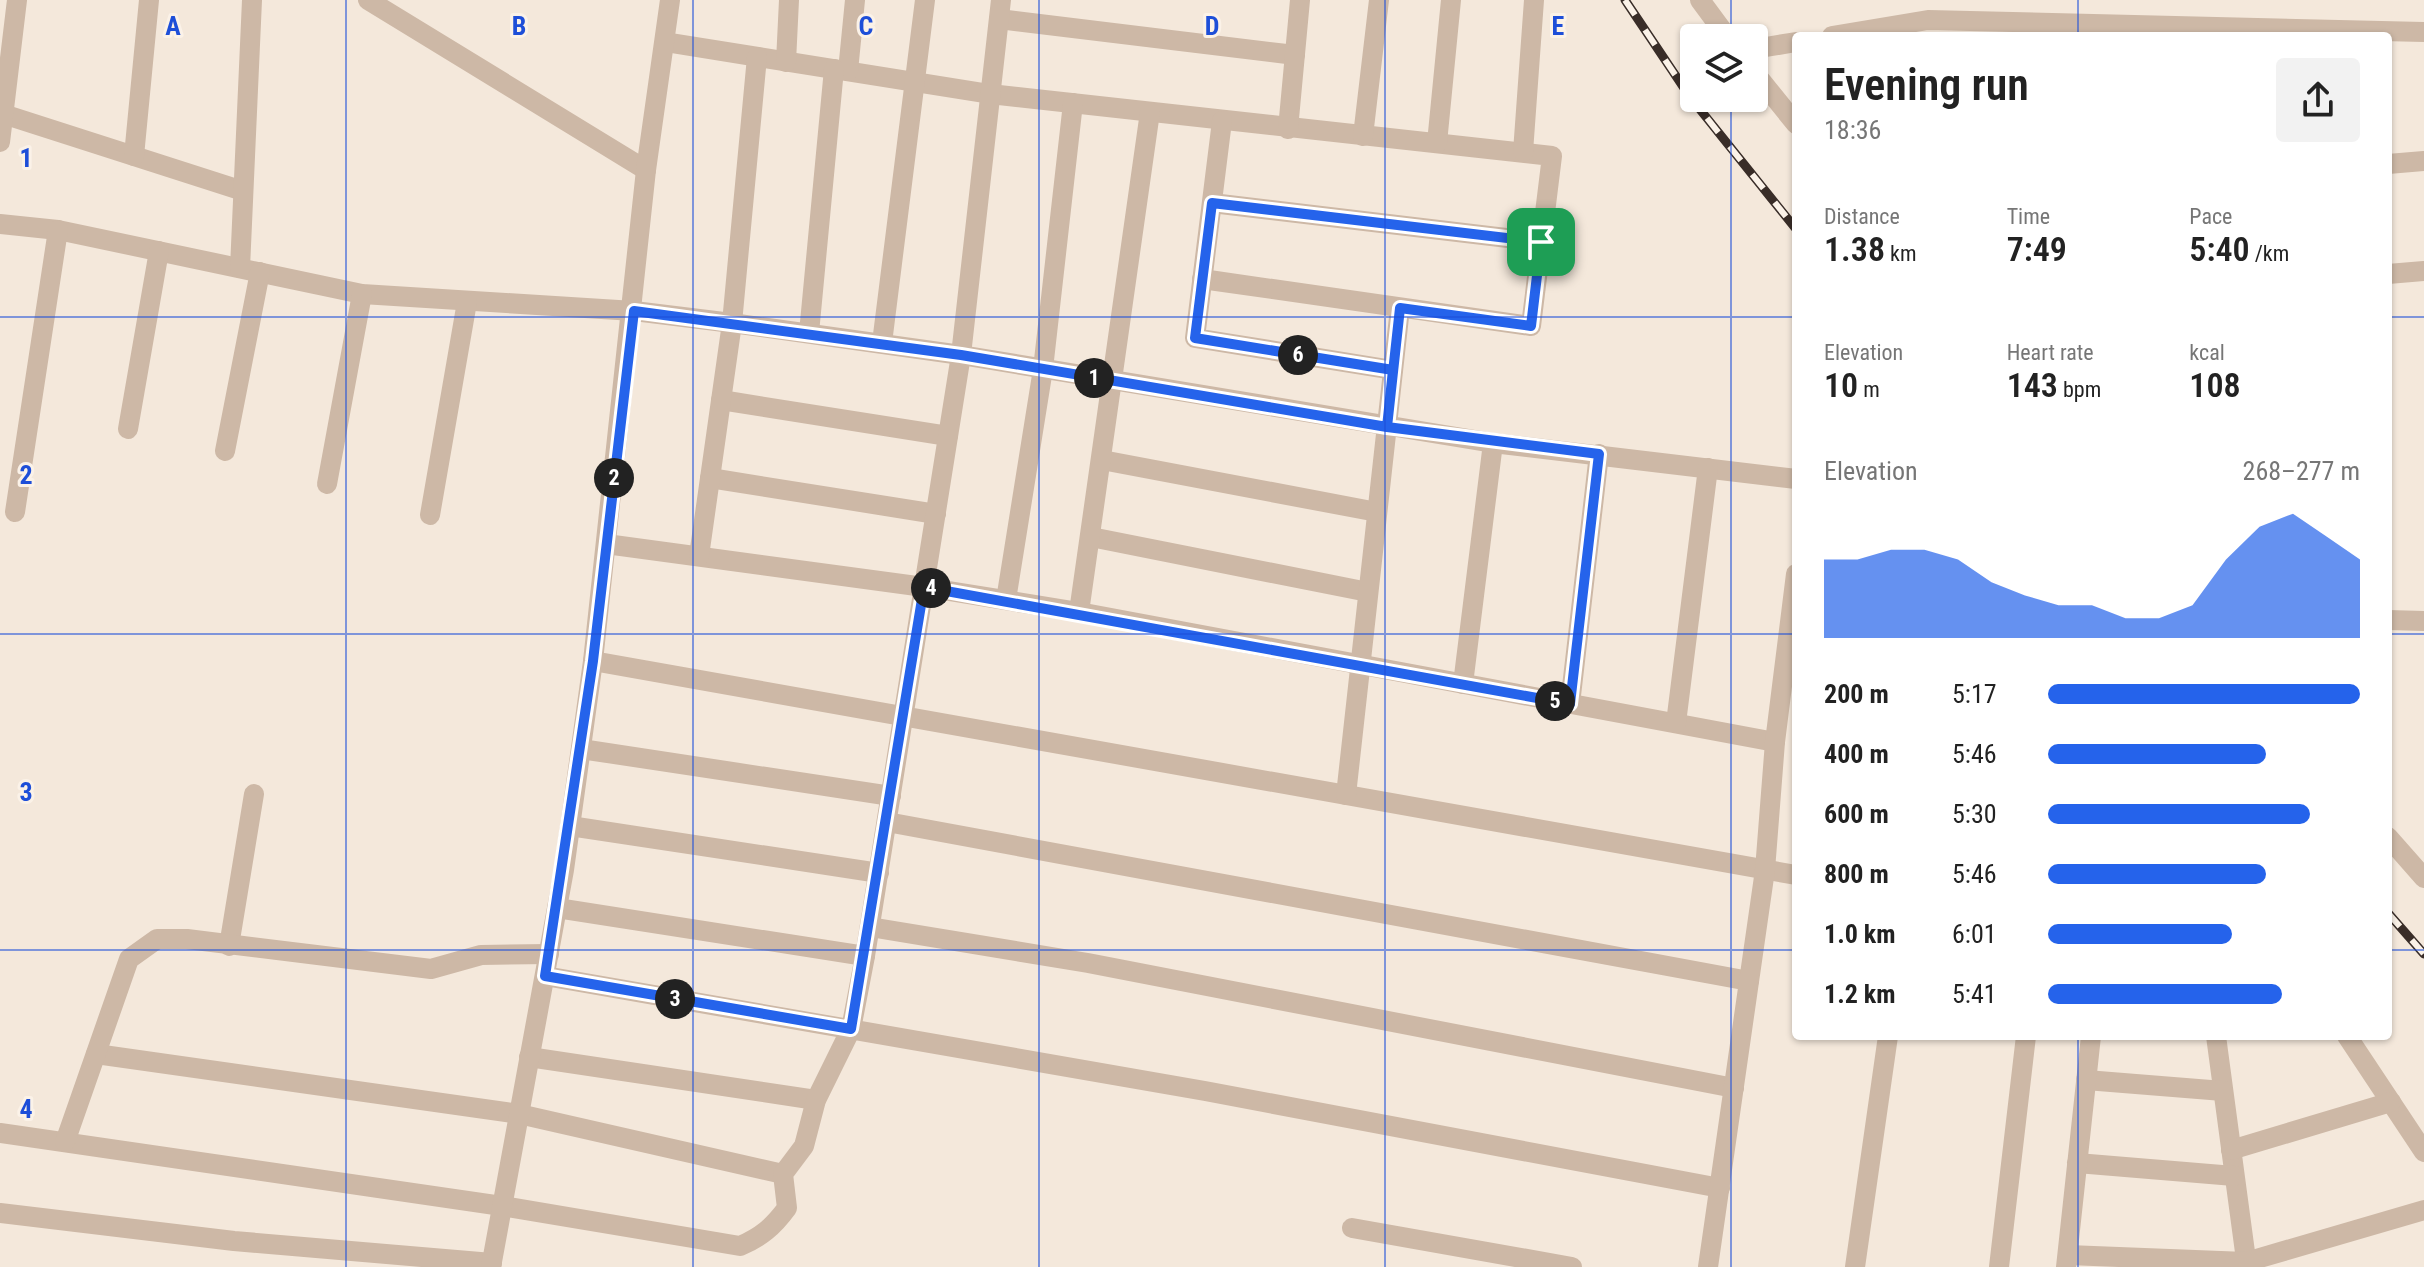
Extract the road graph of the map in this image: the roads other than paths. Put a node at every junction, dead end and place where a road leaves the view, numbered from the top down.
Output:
1 (17, 0) edge
2 (149, 0) edge
3 (252, 0) edge
4 (368, 0) edge
5 (670, 0) edge
6 (789, 0) edge
7 (855, 0) edge
8 (925, 0) edge
9 (1300, 0) edge
10 (1379, 0) edge
11 (1451, 0) edge
12 (1534, 0) edge
13 (1700, 0) edge
14 (1000, 10) edge
15 (1718, 24) edge
16 (2149, 30) edge
17 (1856, 32) edge
18 (2247, 32) edge
19 (2424, 32) edge
20 (2392, 33) edge
21 (665, 42) junction
22 (1792, 43) edge
23 (1768, 47) edge
24 (1295, 55) junction
25 (757, 57) junction
26 (786, 62) junction
27 (841, 70) junction
28 (917, 82) junction
29 (1768, 89) edge
30 (990, 94) junction
31 (1073, 103) junction
32 (1150, 112) junction
33 (2, 114) edge
34 (1792, 119) edge
35 (1222, 121) junction
36 (1288, 129) junction
37 (1363, 136) junction
38 (0, 142) edge
39 (1437, 143) junction
40 (1523, 152) junction
41 (134, 156) junction
42 (2424, 161) edge
43 (2392, 164) edge
44 (646, 170) junction
45 (243, 191) junction
46 (1212, 203) junction
47 (0, 224) edge
48 (58, 230) junction
49 (1541, 242) junction
50 (159, 251) junction
51 (250, 270) junction
52 (2424, 271) edge
53 (2392, 274) edge
54 (1202, 279) junction
55 (362, 294) junction
56 (467, 302) junction
57 (1400, 308) junction
58 (634, 311) junction
59 (732, 323) junction
60 (809, 333) junction
61 (882, 343) junction
62 (961, 355) junction
63 (1043, 369) junction
64 (1393, 370) junction
65 (1114, 382) junction
66 (721, 400) junction
67 (1387, 427) junction
68 (128, 429) dead end
69 (948, 436) junction
70 (1493, 443) junction
71 (225, 451) dead end
72 (1599, 454) junction
73 (1102, 460) junction
74 (1708, 468) junction
75 (710, 478) junction
76 (1792, 478) edge
77 (327, 484) dead end
78 (15, 512) dead end
79 (1377, 512) junction
80 (936, 514) junction
81 (430, 515) dead end
82 (1091, 537) junction
83 (606, 544) junction
84 (699, 556) junction
85 (924, 587) junction
86 (1368, 592) junction
87 (1006, 600) junction
88 (1792, 606) edge
89 (1079, 612) junction
90 (2392, 620) edge
91 (2424, 621) edge
92 (593, 661) junction
93 (1361, 665) junction
94 (1463, 684) junction
95 (1570, 704) junction
96 (903, 717) junction
97 (1676, 723) junction
98 (1775, 742) junction
99 (581, 749) junction
100 (254, 794) dead end
101 (1346, 795) junction
102 (891, 796) junction
103 (887, 822) junction
104 (570, 826) junction
105 (2392, 842) edge
106 (1765, 870) junction
107 (879, 873) junction
108 (1792, 874) edge
109 (2424, 878) edge
110 (557, 908) junction
111 (870, 927) junction
112 (229, 946) junction
113 (549, 954) junction
114 (865, 956) junction
115 (545, 976) junction
116 (1749, 981) junction
117 (851, 1029) junction
118 (1887, 1040) edge
119 (2026, 1040) edge
120 (2091, 1040) edge
121 (2217, 1040) edge
122 (2350, 1040) edge
123 (96, 1054) junction
124 (529, 1057) junction
125 (2086, 1080) junction
126 (1734, 1088) junction
127 (2223, 1091) junction
128 (816, 1100) junction
129 (2391, 1102) junction
130 (519, 1114) junction
131 (0, 1133) edge
132 (65, 1142) junction
133 (2231, 1150) junction
134 (2424, 1152) edge
135 (2077, 1163) junction
136 (783, 1174) junction
137 (2234, 1176) junction
138 (1720, 1188) junction
139 (502, 1206) junction
140 (2424, 1210) edge
141 (0, 1213) edge
142 (1352, 1228) dead end
143 (2067, 1261) edge
144 (2247, 1264) edge
145 (491, 1265) edge
146 (1572, 1267) edge
147 (1708, 1267) edge
148 (1855, 1267) edge
149 (1999, 1267) edge

1 - 33 street
2 - 41 street
3 - 45 street
4 - 44 street
5 - 21 street
6 - 26 street
7 - 27 street
8 - 28 street
9 - 24 street
10 - 37 street
11 - 39 street
12 - 40 street
13 - 15 street
14 - 24 street
14 - 30 street
16 - 17 street
16 - 18 street
19 - 20 street
21 - 25 street
21 - 44 street
22 - 23 street
24 - 36 street
25 - 26 street
25 - 59 street
26 - 27 street
27 - 28 street
27 - 60 street
28 - 30 street
28 - 61 street
29 - 34 street
30 - 31 street
30 - 62 street
31 - 32 street
31 - 63 street
32 - 35 street
32 - 65 street
33 - 38 street
33 - 41 street
35 - 36 street
35 - 46 street
36 - 37 street
37 - 39 street
39 - 40 street
40 - 49 street
41 - 45 street
42 - 43 street
44 - 58 street
45 - 51 street
46 - 49 street
46 - 54 street
47 - 48 street
48 - 50 street
48 - 78 street
49 - 57 street
50 - 51 street
50 - 68 street
51 - 55 street
51 - 71 street
52 - 53 street
54 - 57 street
54 - 64 street
55 - 56 street
55 - 77 street
56 - 58 street
56 - 81 street
57 - 64 street
58 - 59 street
58 - 83 street
59 - 60 street
59 - 66 street
60 - 61 street
61 - 62 street
62 - 63 street
62 - 69 street
63 - 65 street
63 - 87 street
64 - 67 street
65 - 67 street
65 - 73 street
66 - 69 street
66 - 75 street
67 - 70 street
67 - 79 street
69 - 80 street
70 - 72 street
70 - 94 street
72 - 74 street
72 - 95 street
73 - 79 street
73 - 82 street
74 - 76 street
74 - 97 street
75 - 80 street
75 - 84 street
79 - 86 street
80 - 85 street
82 - 86 street
82 - 89 street
83 - 84 street
83 - 92 street
84 - 85 street
85 - 87 street
85 - 96 street
86 - 93 street
87 - 89 street
88 - 98 street
89 - 93 street
90 - 91 street
92 - 96 street
92 - 99 street
93 - 94 street
93 - 101 street
94 - 95 street
95 - 97 street
96 - 101 street
96 - 102 street
97 - 98 street
98 - 106 street
99 - 102 street
99 - 104 street
100 - 112 street
101 - 106 street
102 - 103 street
103 - 107 street
103 - 116 street
104 - 107 street
104 - 110 street
105 - 109 street
106 - 108 street
106 - 116 street
107 - 111 street
110 - 113 street
110 - 114 street
111 - 114 street
111 - 126 street
112 - 113 street
112 - 123 street
113 - 115 street
114 - 117 street
115 - 117 street
115 - 124 street
116 - 126 street
117 - 128 street
117 - 138 street
118 - 148 street
119 - 149 street
120 - 125 street
121 - 127 street
122 - 129 street
123 - 130 street
123 - 132 street
124 - 128 street
124 - 130 street
125 - 127 street
125 - 135 street
126 - 138 street
127 - 133 street
128 - 136 street
129 - 133 street
129 - 134 street
130 - 136 street
130 - 139 street
131 - 132 street
132 - 139 street
133 - 137 street
135 - 137 street
135 - 143 street
136 - 139 street
137 - 144 street
138 - 147 street
139 - 145 street
140 - 144 street
141 - 145 street
142 - 146 street
143 - 144 street

